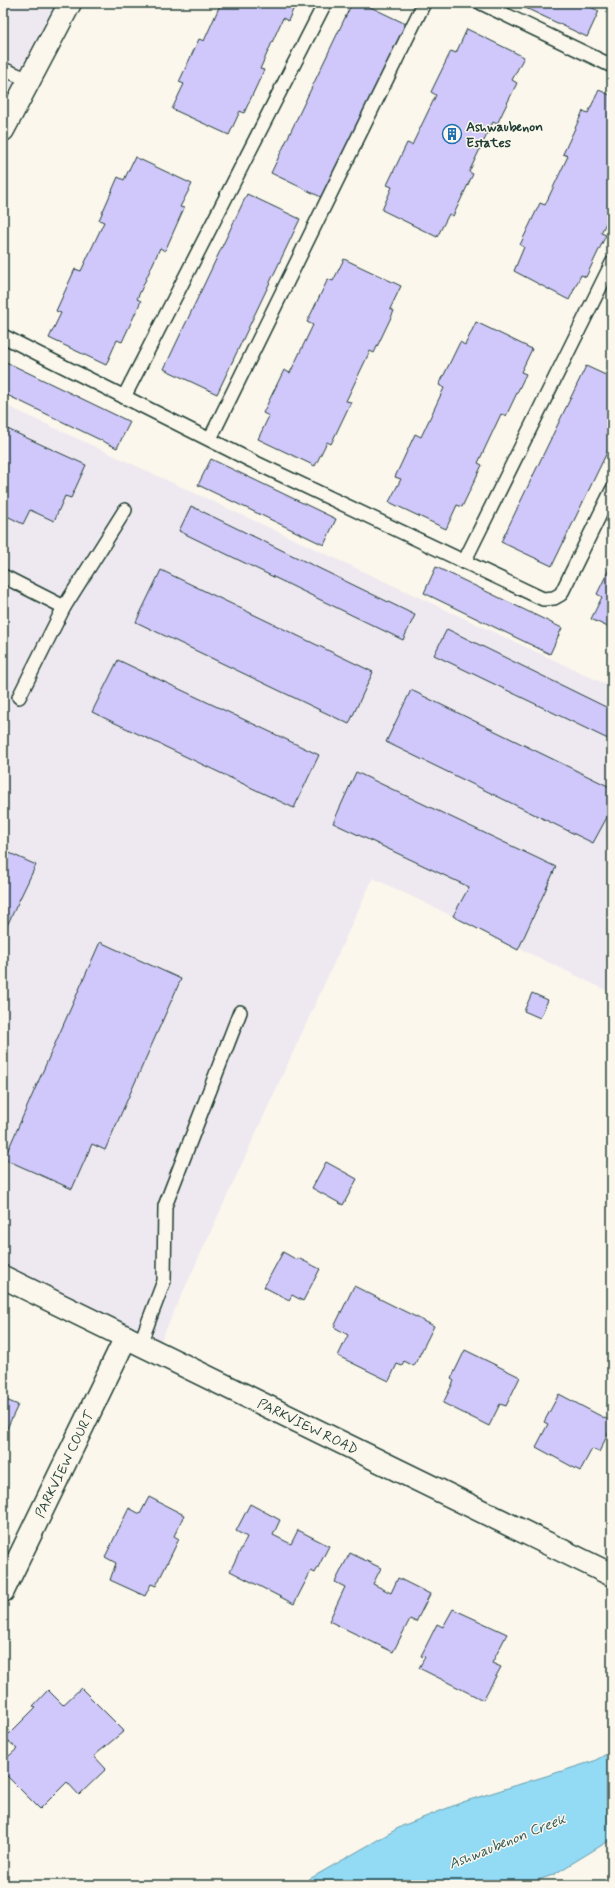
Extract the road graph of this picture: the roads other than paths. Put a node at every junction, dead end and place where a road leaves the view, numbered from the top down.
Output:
1 (70, 3) edge
2 (325, 3) edge
3 (424, 3) edge
4 (481, 3) edge
5 (612, 66) edge
6 (3, 69) edge
7 (29, 80) junction
8 (3, 130) edge
9 (612, 263) edge
10 (3, 336) edge
11 (124, 397) junction
12 (210, 439) junction
13 (612, 490) edge
14 (125, 510) dead end
15 (464, 562) junction
16 (3, 576) edge
17 (64, 607) junction
18 (19, 697) dead end
19 (240, 1012) dead end
20 (3, 1277) edge
21 (133, 1340) junction
22 (612, 1575) edge
23 (3, 1591) edge

1 - 7 street
2 - 11 lane
3 - 12 lane
4 - 5 lane
6 - 7 lane
7 - 8 street
9 - 15 lane
10 - 11 lane
11 - 12 lane
12 - 15 lane
13 - 15 lane
14 - 17 lane
16 - 17 lane
17 - 18 lane
19 - 21 lane
20 - 21 street, PARKVIEW ROAD
21 - 22 street, PARKVIEW ROAD
21 - 23 street, PARKVIEW COURT

